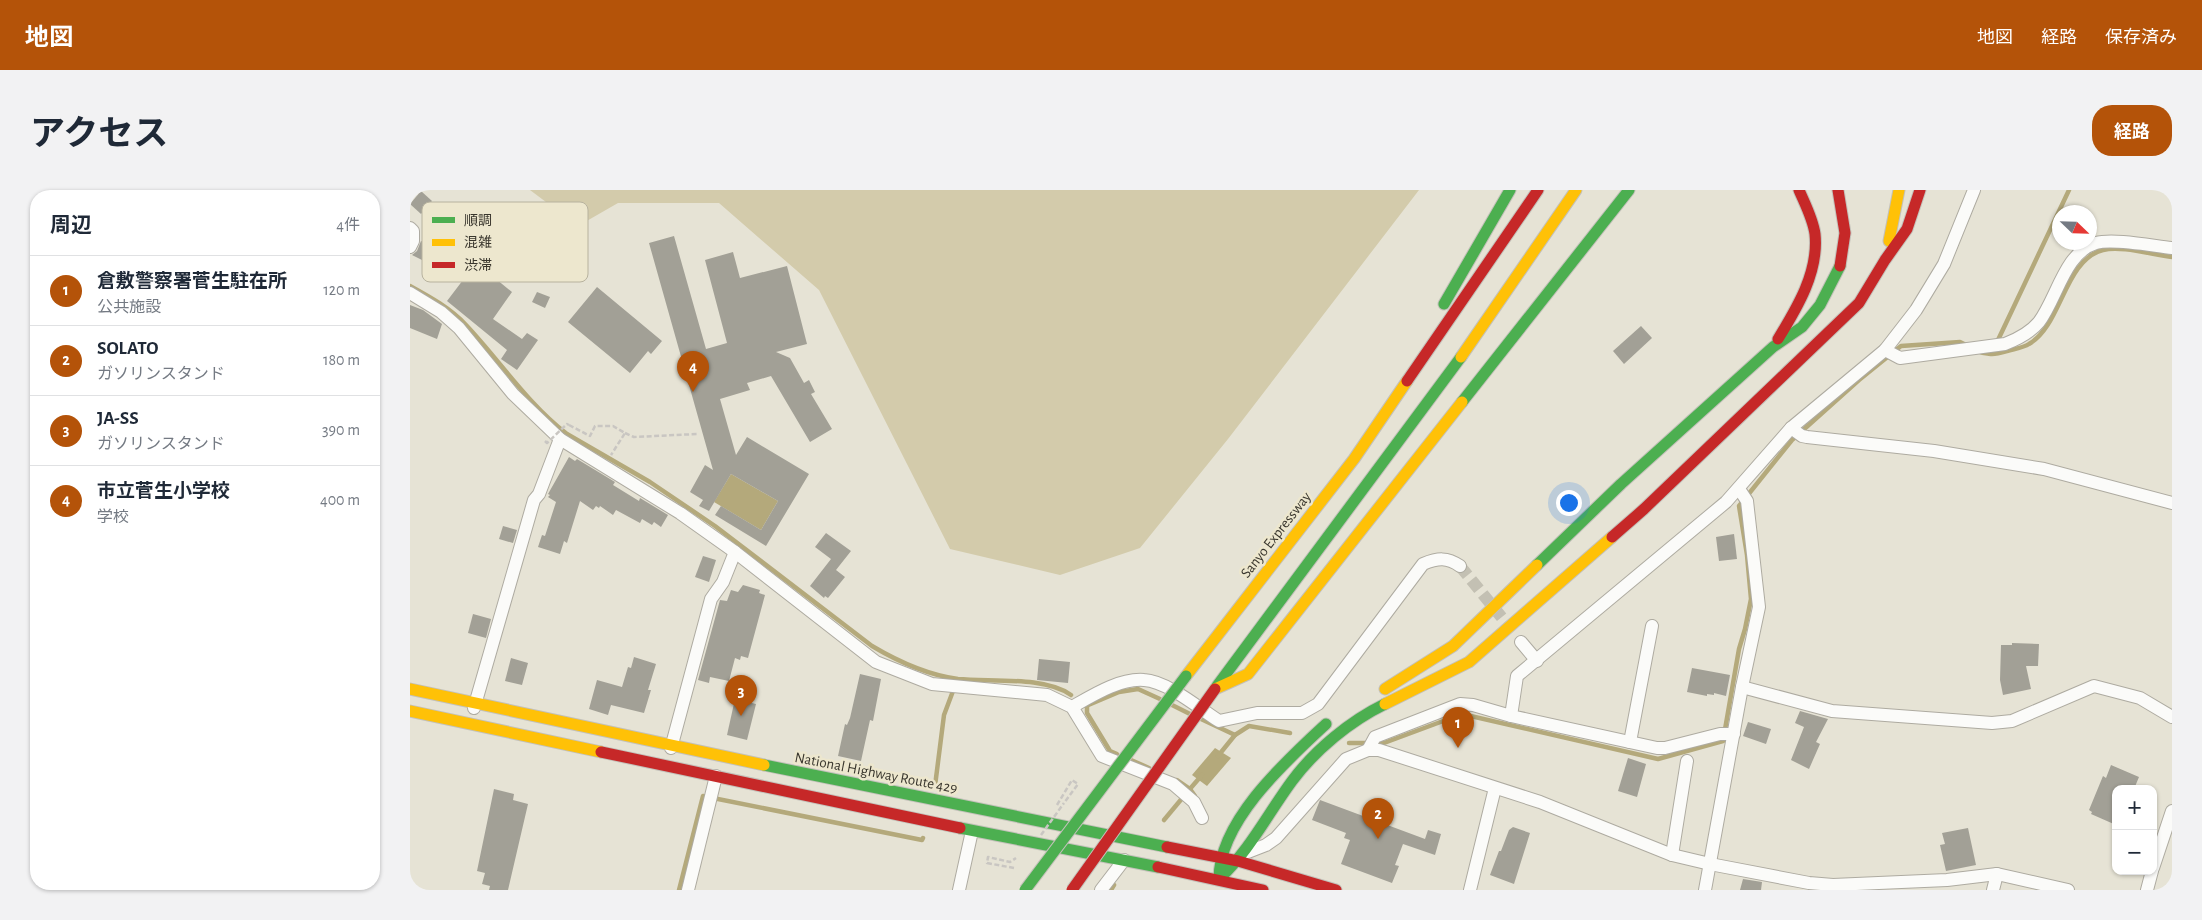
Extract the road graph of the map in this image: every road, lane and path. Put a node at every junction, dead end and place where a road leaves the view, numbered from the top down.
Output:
1 (1510, 190) edge
2 (1538, 190) edge
3 (1576, 190) edge
4 (1629, 190) edge
5 (1799, 190) edge
6 (1838, 190) edge
7 (1900, 190) edge
8 (1920, 190) edge
9 (1974, 190) edge
10 (410, 228) edge
11 (410, 247) edge
12 (2172, 248) edge
13 (1885, 260) junction
14 (410, 293) edge
15 (1773, 347) junction
16 (1890, 353) junction
17 (1796, 431) junction
18 (625, 433) junction
19 (697, 434) dead end
20 (560, 440) junction
21 (545, 441) dead end
22 (611, 455) dead end
23 (1354, 459) junction
24 (1743, 494) junction
25 (2172, 503) edge
26 (735, 552) junction
27 (1460, 566) tunnel mouth
28 (1652, 626) dead end
29 (1521, 642) tunnel mouth
30 (1537, 661) junction
31 (1742, 687) junction
32 (410, 689) edge
33 (1215, 689) junction
34 (1378, 693) dead end
35 (475, 703) junction
36 (1072, 707) junction
37 (410, 711) edge
38 (1338, 716) dead end
39 (1511, 716) junction
40 (2172, 717) edge
41 (470, 724) junction
42 (1727, 734) junction
43 (1630, 742) junction
44 (672, 745) junction
45 (1370, 746) junction
46 (1687, 760) dead end
47 (667, 766) junction
48 (716, 776) junction
49 (1495, 788) junction
50 (1064, 803) dead end
51 (1057, 806) dead end
52 (2172, 811) edge
53 (1202, 818) dead end
54 (972, 831) junction
55 (1672, 856) junction
56 (1220, 857) junction
57 (1240, 857) junction
58 (2157, 858) edge
59 (1124, 860) junction
60 (1010, 862) dead end
61 (1710, 864) junction
62 (1014, 868) dead end
63 (1997, 874) junction
64 (2152, 875) edge
65 (1217, 884) edge
66 (688, 890) edge
67 (959, 890) edge
68 (1025, 890) edge
69 (1072, 890) edge
70 (1101, 890) edge
71 (1263, 890) edge
72 (1336, 890) edge
73 (1470, 890) edge
74 (1705, 890) edge
75 (1993, 890) edge
76 (2068, 890) edge
77 (2147, 890) edge

1 - 23 highway
2 - 23 highway, Sanyo Expressway
3 - 33 highway
4 - 33 highway
5 - 15 highway
6 - 15 highway
7 - 13 highway
8 - 13 highway
9 - 16 street
10 - 11 street
12 - 16 street
13 - 57 highway
14 - 20 street
15 - 34 highway
16 - 17 street
17 - 24 street
17 - 25 street
18 - 19 path
18 - 21 path, bridge
18 - 22 path
20 - 26 street
20 - 35 street
23 - 68 highway, Sanyo Expressway, bridge
24 - 30 street
24 - 31 street
26 - 36 street
26 - 44 street
27 - 36 street
28 - 43 street
29 - 30 street
30 - 39 street
31 - 40 street
31 - 42 street
32 - 35 highway, National Highway Route 429
33 - 69 highway, bridge
35 - 41 street
35 - 44 highway, National Highway Route 429
36 - 53 street
37 - 41 highway
38 - 56 highway
39 - 43 street
39 - 45 street
41 - 47 highway
42 - 43 street
42 - 61 street
44 - 47 street
44 - 56 highway, National Highway Route 429
45 - 49 street
45 - 57 street
46 - 55 street
47 - 48 highway
48 - 54 highway
48 - 66 street
49 - 55 street
49 - 73 street
50 - 51 path
52 - 58 street
54 - 59 highway
54 - 67 street
55 - 61 street
56 - 57 highway, National Highway Route 429
56 - 65 highway
57 - 65 highway
57 - 72 highway, National Highway Route 429
59 - 65 highway
59 - 70 street
60 - 62 path
61 - 63 street
61 - 74 street
63 - 75 street
63 - 76 street
64 - 77 street
65 - 71 highway

